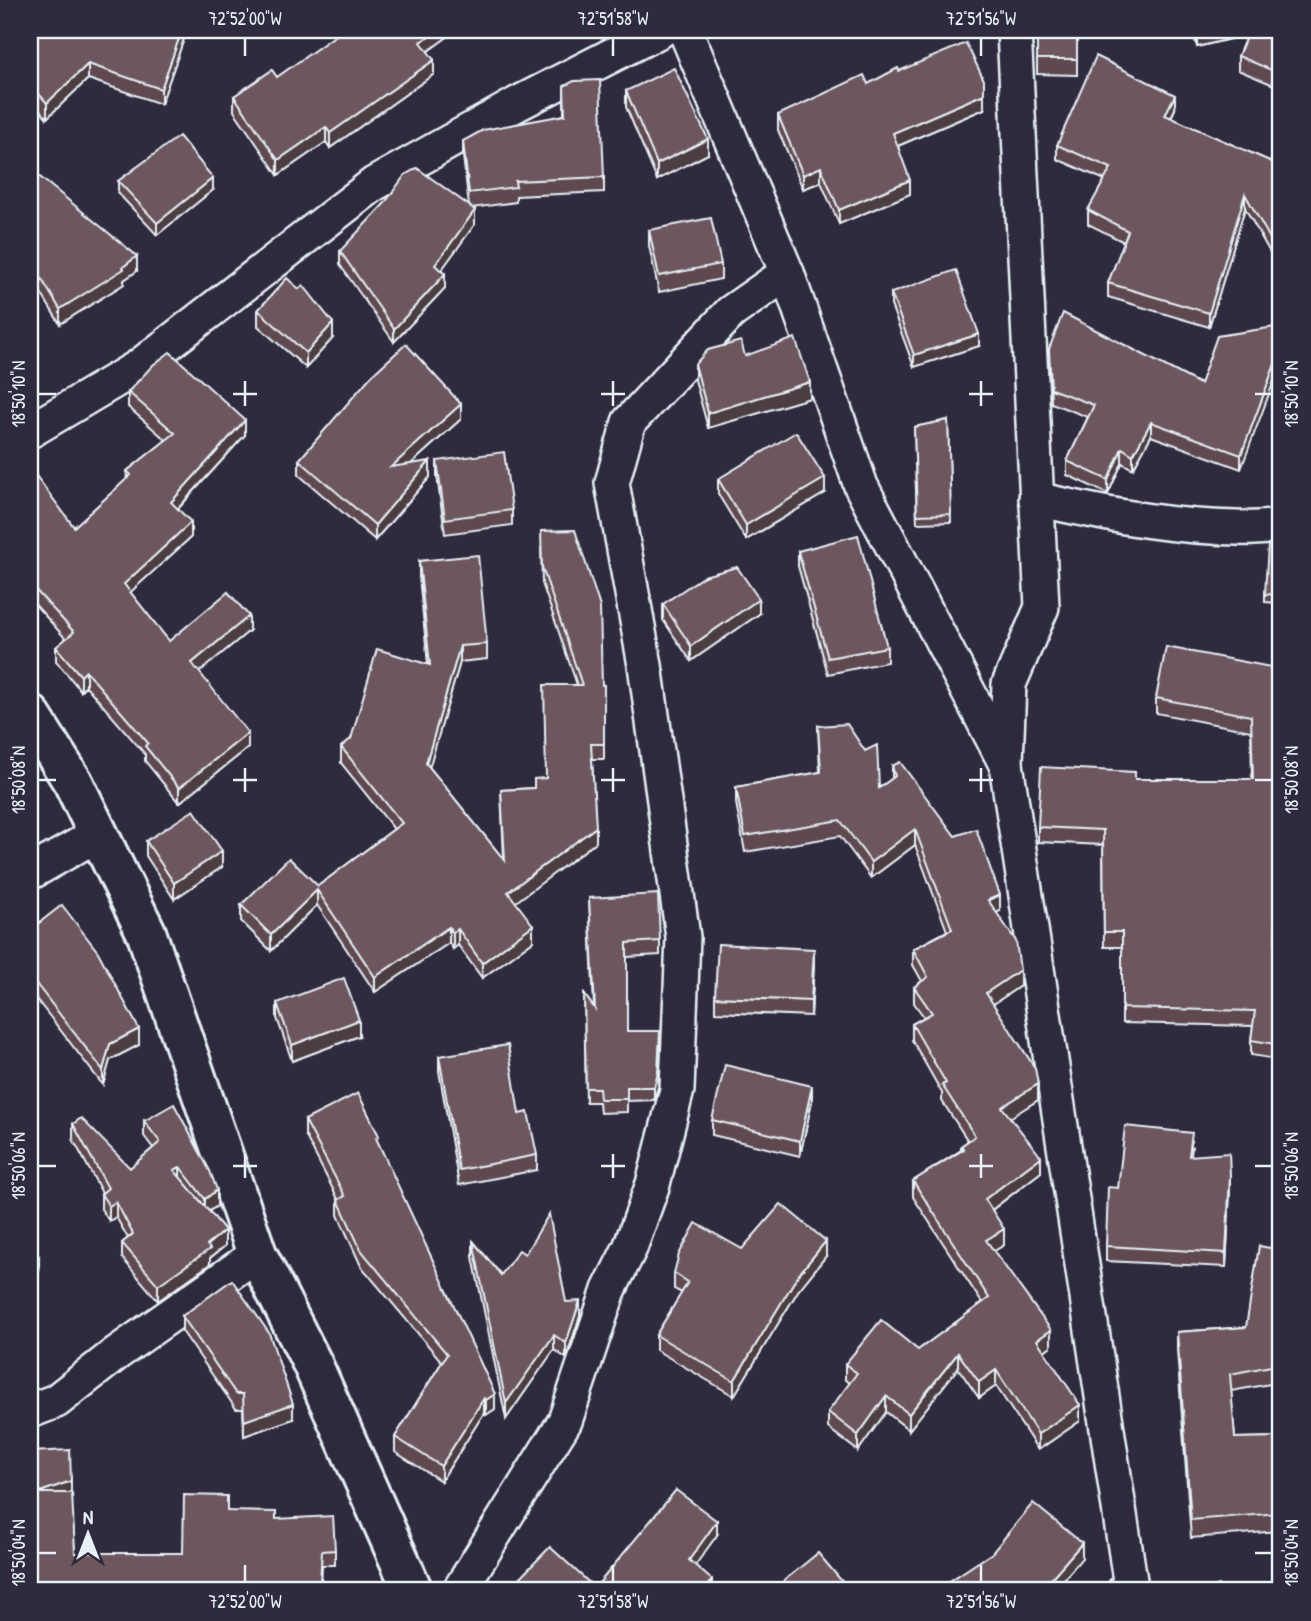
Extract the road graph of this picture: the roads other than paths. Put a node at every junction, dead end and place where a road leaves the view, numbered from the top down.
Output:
1 (661, 30) edge
2 (685, 30) edge
3 (1014, 30) edge
4 (787, 273) junction
5 (30, 431) edge
6 (1036, 499) junction
7 (1281, 524) edge
8 (30, 714) edge
9 (1006, 764) junction
10 (98, 834) junction
11 (30, 873) edge
12 (257, 1254) junction
13 (30, 1411) edge
14 (413, 1591) edge
15 (459, 1591) edge
16 (1124, 1591) edge

1 - 5 street
2 - 4 street
3 - 6 street
4 - 9 street
4 - 15 street
6 - 7 street
6 - 9 street
8 - 10 street
9 - 16 street
10 - 11 street
10 - 12 street
12 - 13 street
12 - 14 street

